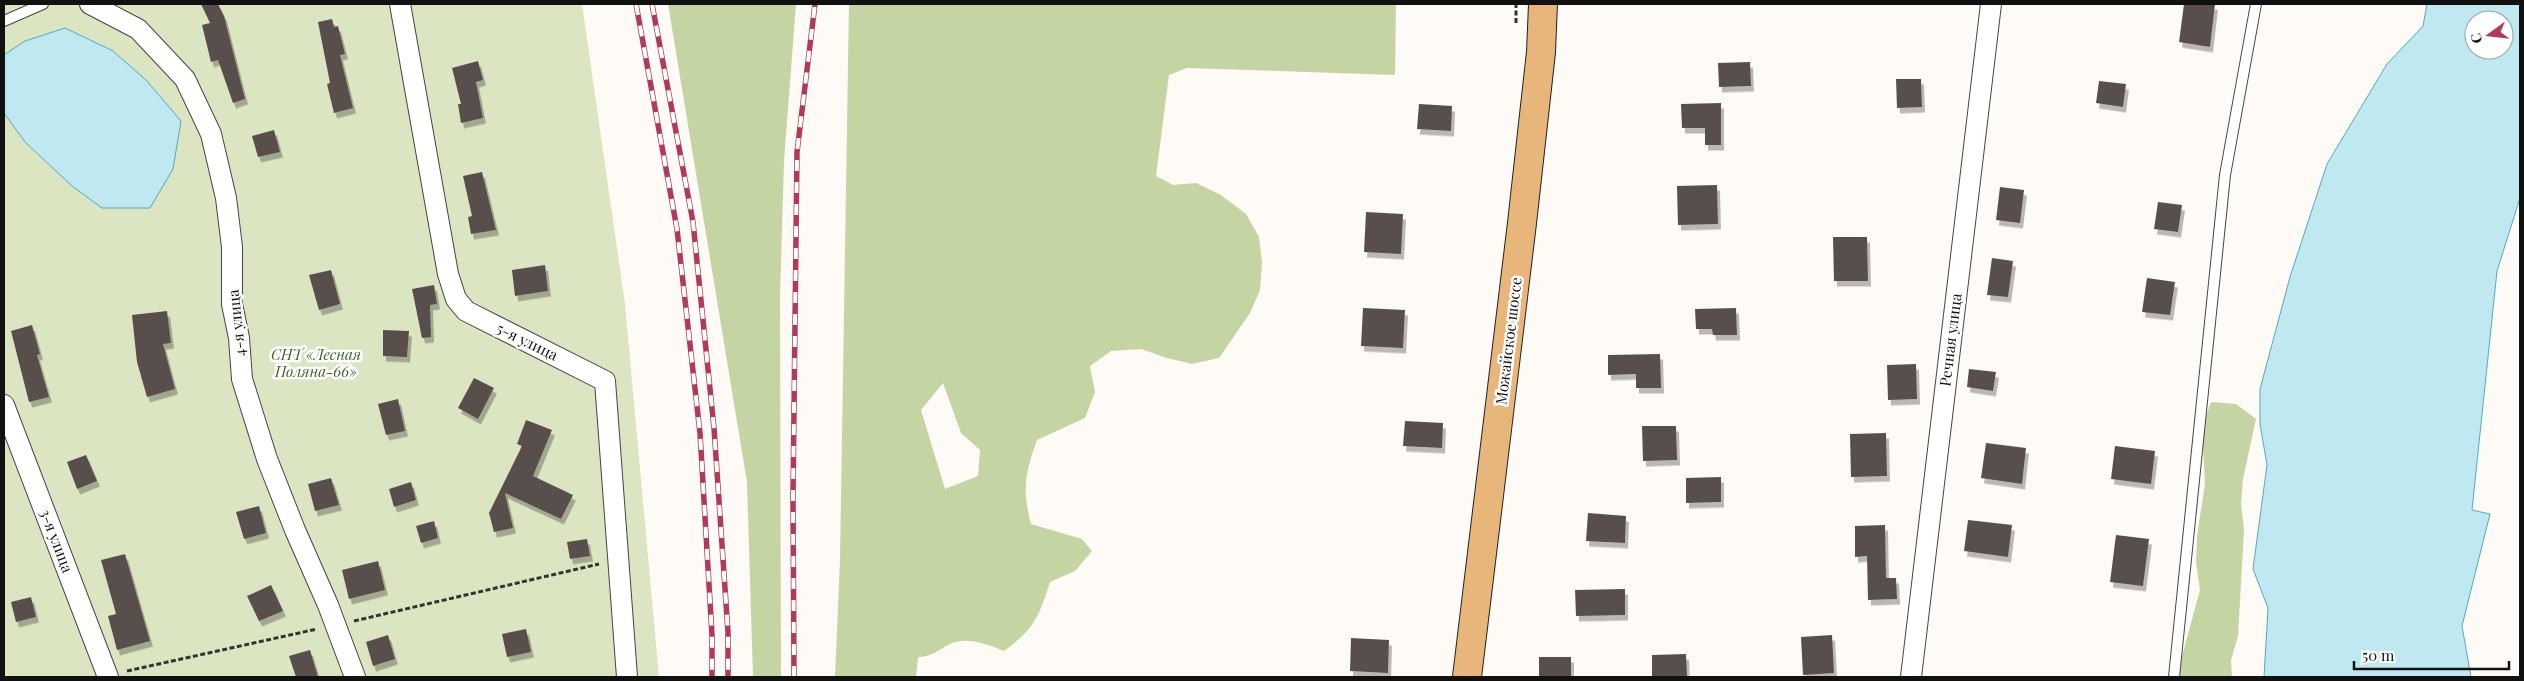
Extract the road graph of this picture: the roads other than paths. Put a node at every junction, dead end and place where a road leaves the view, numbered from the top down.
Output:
1 (43, 4) edge
2 (90, 4) edge
3 (400, 4) edge
4 (1542, 4) edge
5 (1991, 4) edge
6 (2256, 4) edge
7 (4, 21) edge
8 (4, 405) edge
9 (108, 676) edge
10 (356, 677) edge
11 (627, 677) edge
12 (1467, 677) edge
13 (1911, 677) edge
14 (2174, 677) edge

1 - 7 lane
2 - 10 street, 4-я улица
3 - 11 street, 5-я улица
4 - 12 main road, Можайское шоссе
5 - 13 street, Речная улица
6 - 14 lane
8 - 9 street, 3-я улица

